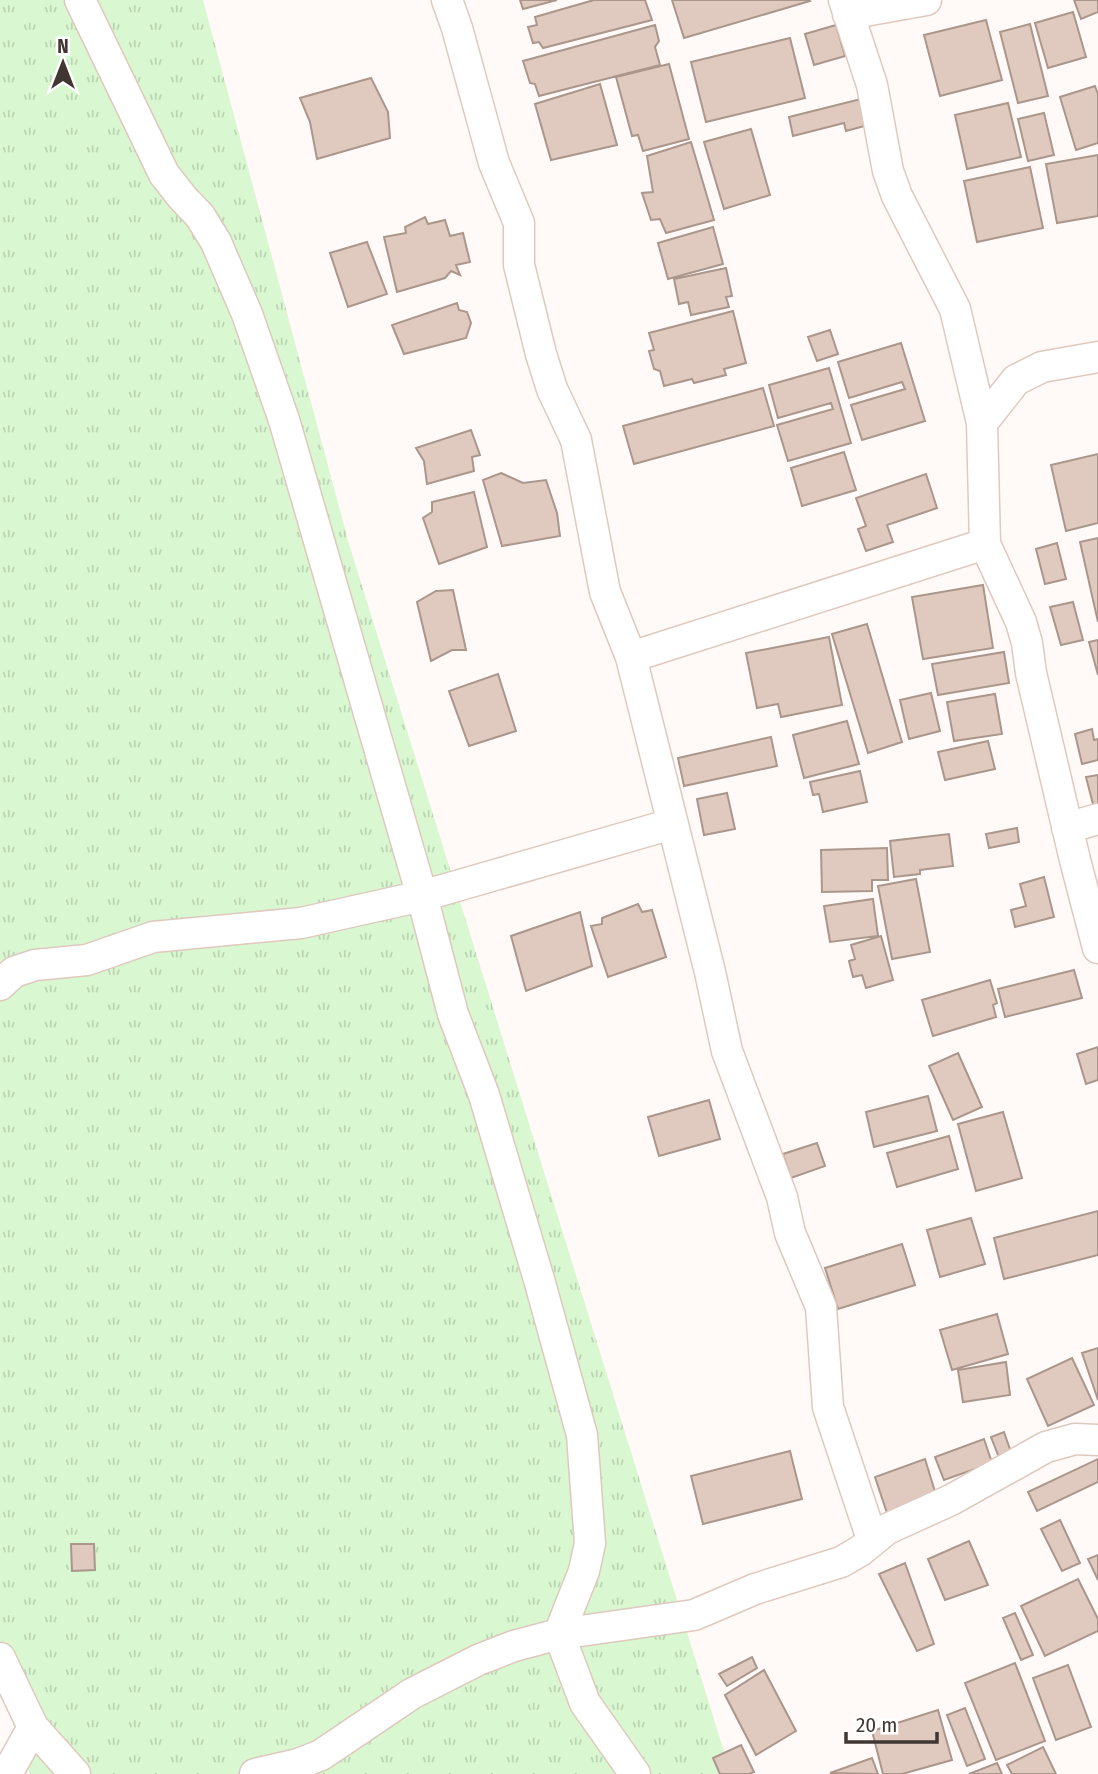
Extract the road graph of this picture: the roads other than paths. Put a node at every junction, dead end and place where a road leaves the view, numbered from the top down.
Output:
1 (80, 0) edge
2 (446, 0) edge
3 (926, 0) edge
4 (846, 7) edge
5 (1098, 357) edge
6 (982, 423) junction
7 (985, 544) junction
8 (631, 657) junction
9 (1098, 819) edge
10 (672, 824) junction
11 (1067, 828) junction
12 (422, 896) junction
13 (1098, 948) edge
14 (0, 985) edge
15 (1098, 1440) edge
16 (872, 1539) junction
17 (559, 1634) junction
18 (0, 1658) edge
19 (33, 1727) junction
20 (10, 1773) edge
21 (75, 1774) edge
22 (255, 1774) edge
23 (635, 1774) edge

1 - 12 street
2 - 8 street
3 - 4 street
4 - 6 street
5 - 6 street
6 - 7 street
7 - 8 street
7 - 11 street
8 - 10 street
9 - 11 street
10 - 12 street
10 - 16 street
11 - 13 street
12 - 14 street
12 - 17 street
15 - 16 street
16 - 17 street
17 - 22 street
17 - 23 street
18 - 19 street
19 - 20 street
19 - 21 street

